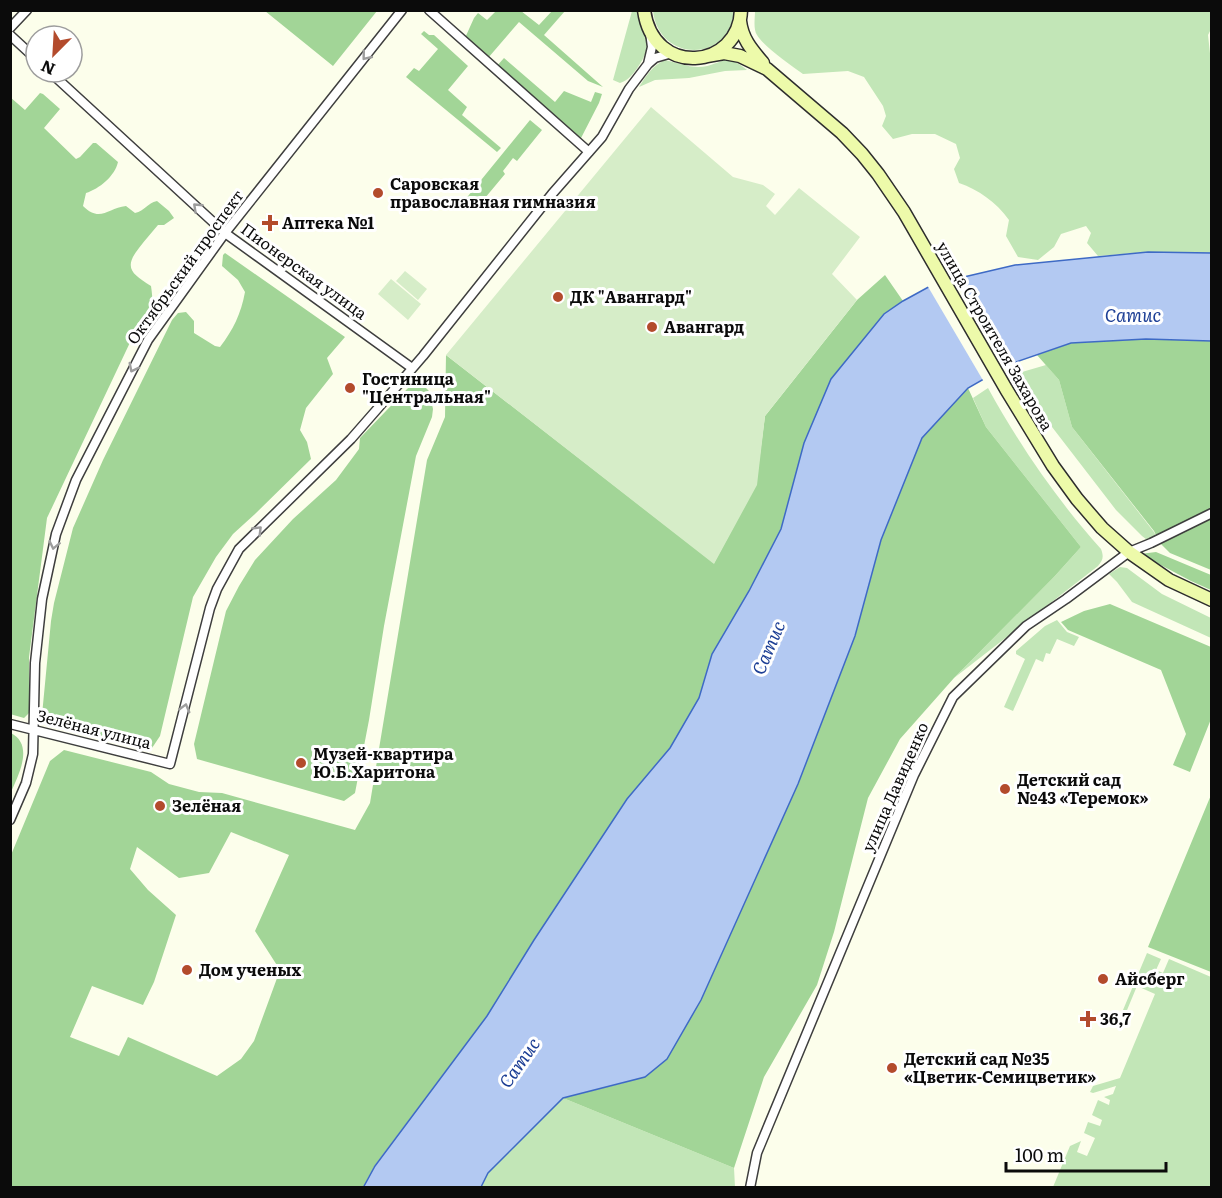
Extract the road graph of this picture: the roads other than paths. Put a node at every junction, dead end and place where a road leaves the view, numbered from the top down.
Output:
1 (27, 10) edge
2 (402, 10) edge
3 (429, 10) edge
4 (644, 10) edge
5 (741, 13) edge
6 (10, 28) edge
7 (649, 32) junction
8 (10, 35) edge
9 (24, 48) edge
10 (672, 53) junction
11 (707, 56) junction
12 (648, 64) junction
13 (767, 69) junction
14 (63, 84) edge
15 (589, 152) junction
16 (225, 233) junction
17 (412, 368) junction
18 (1212, 513) edge
19 (1129, 552) junction
20 (1212, 600) edge
21 (10, 724) edge
22 (33, 729) junction
23 (10, 820) edge
24 (750, 1188) edge

1 - 6 street
2 -> 16 street, Октябрьский проспект
3 - 15 street
4 - 7 street
5 - 11 street
5 - 13 street, улица Строителя Захарова
7 - 10 street
7 - 12 street
8 - 9 street
10 - 11 street, улица Строителя Захарова
10 - 12 street
11 - 13 street, улица Строителя Захарова
12 - 15 street
13 - 19 street, улица Строителя Захарова
16 -> 14 street, Пионерская улица
15 - 17 street
16 - 17 street, Пионерская улица
16 -> 22 street, Октябрьский проспект
22 -> 17 street, Зелёная улица
18 - 19 street, улица Давиденко
19 - 20 street, улица Строителя Захарова
19 - 24 street, улица Давиденко
21 - 22 street, Зелёная улица
22 - 23 street, Октябрьский проспект

